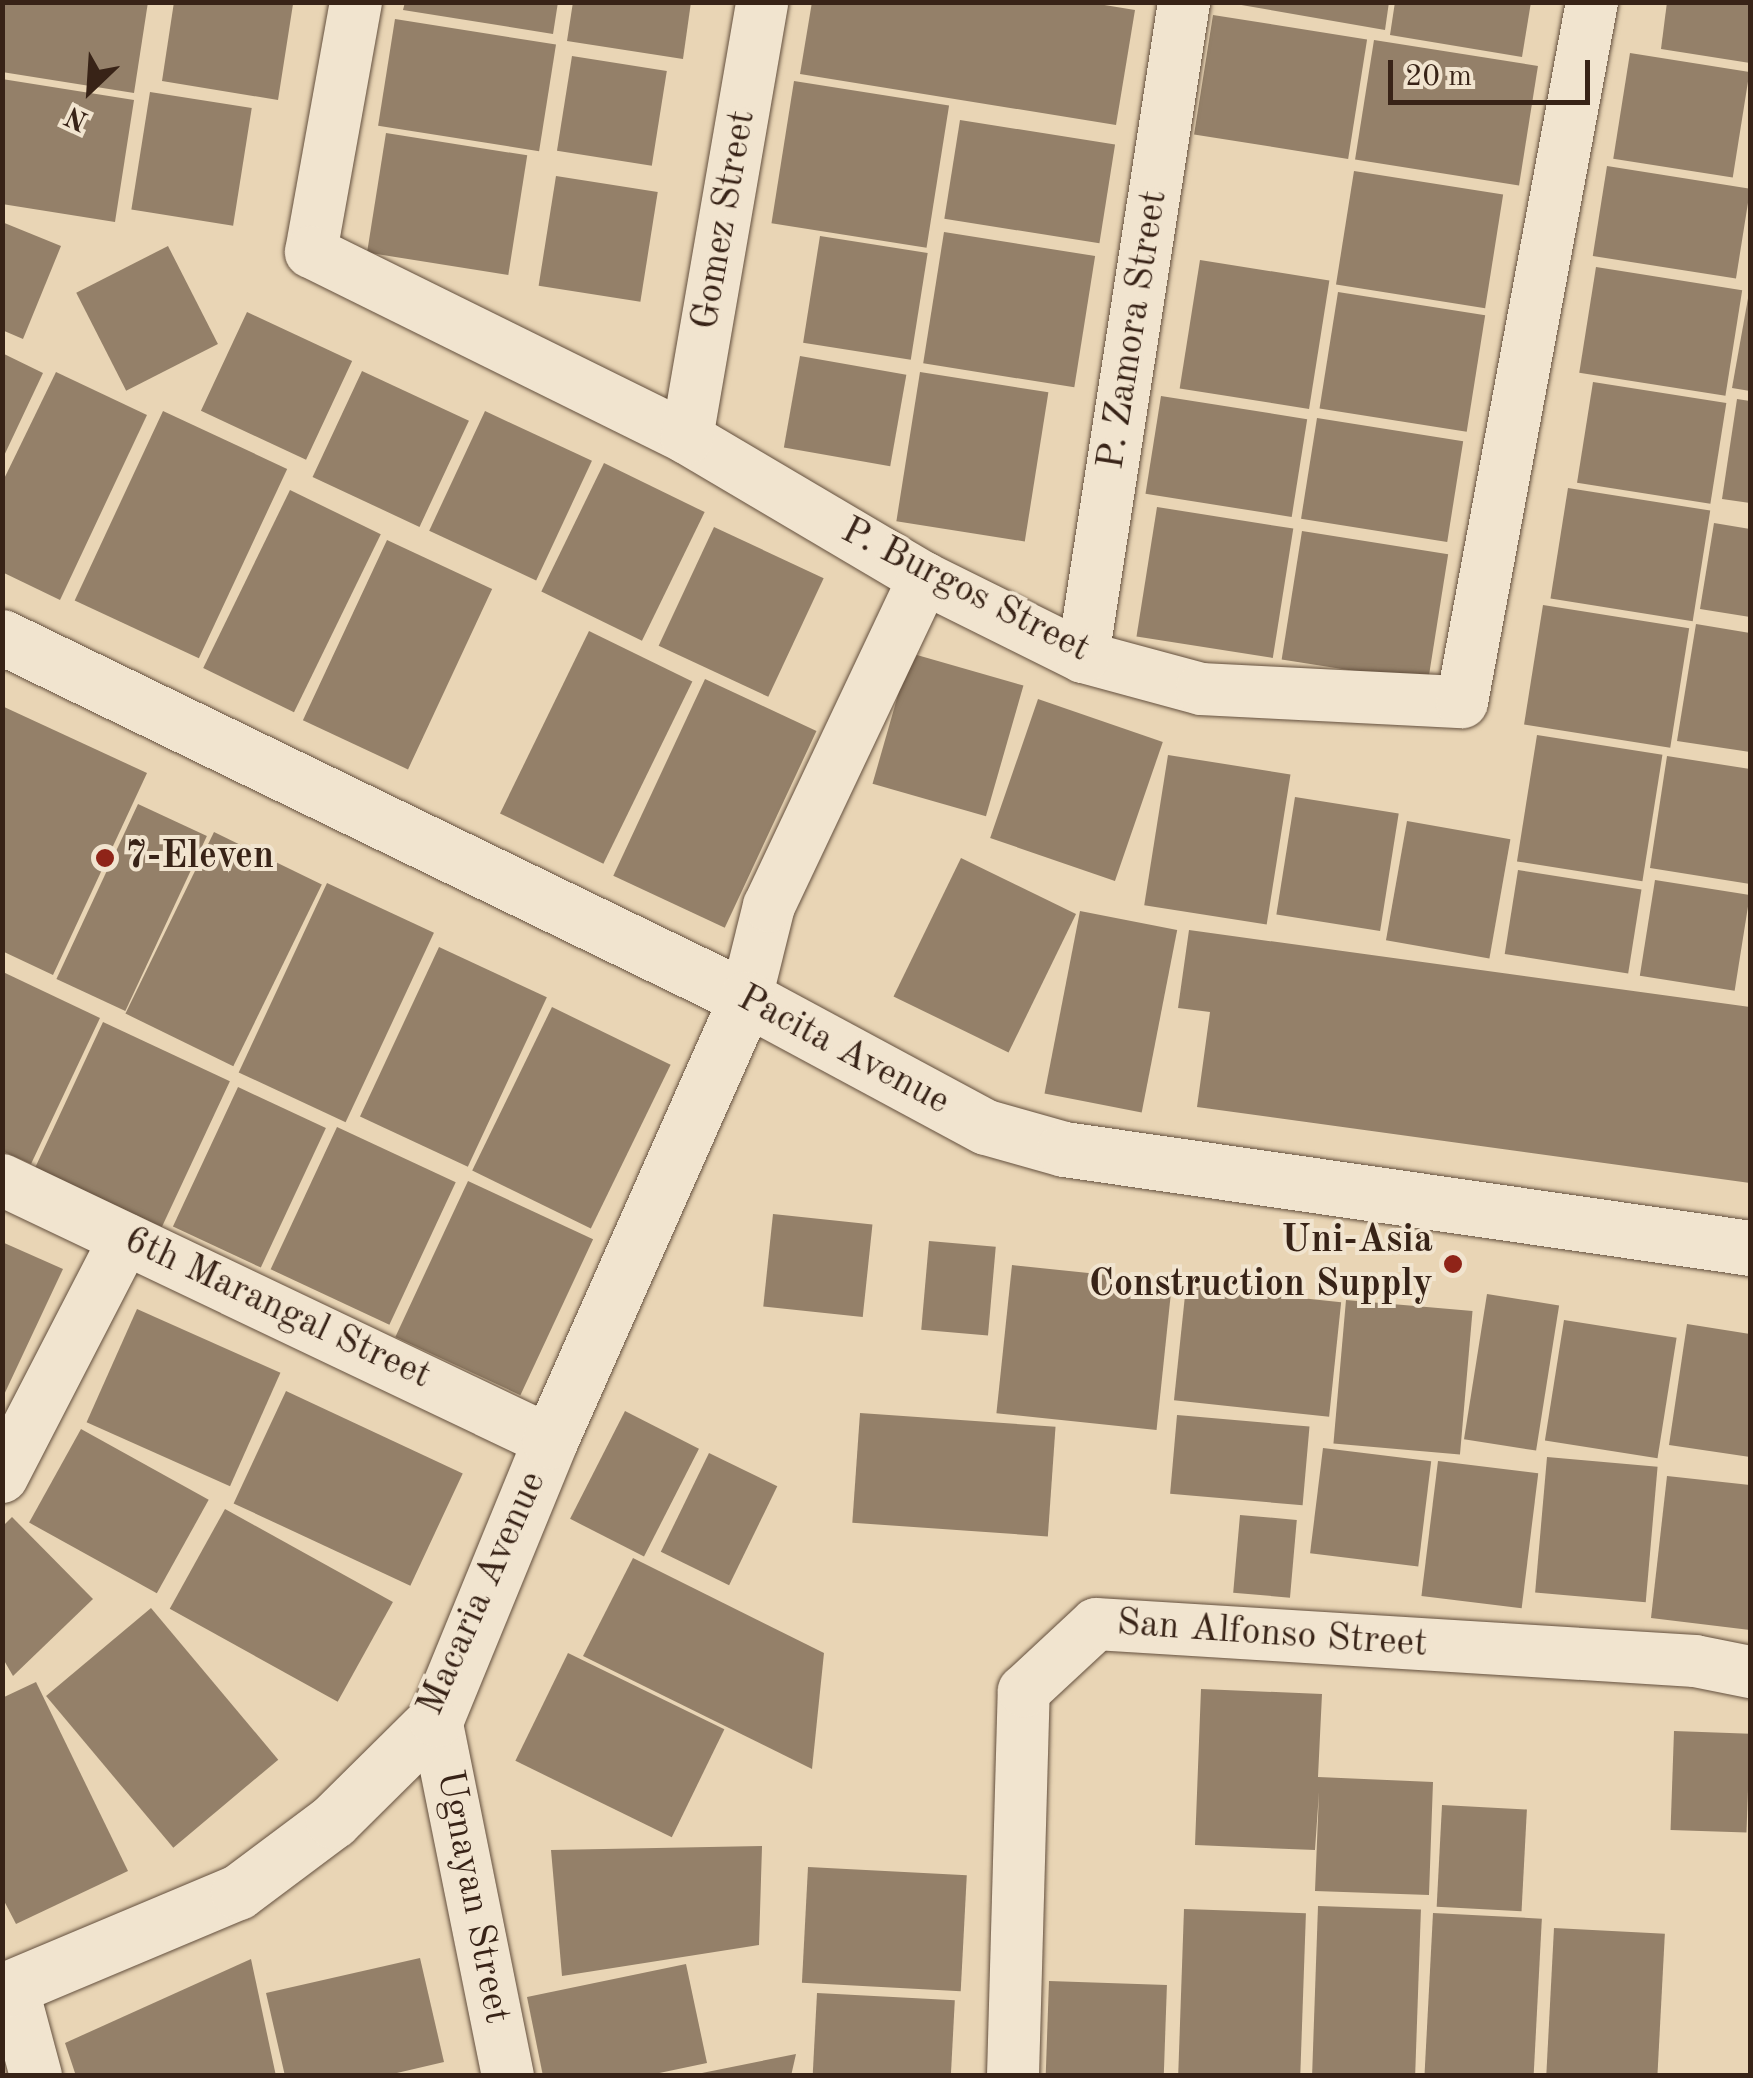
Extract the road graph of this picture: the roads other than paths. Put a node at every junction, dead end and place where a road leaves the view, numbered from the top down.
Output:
1 (356, 2) edge
2 (762, 2) edge
3 (1184, 2) edge
4 (1592, 2) edge
5 (688, 438) junction
6 (924, 578) junction
7 (2, 636) edge
8 (1083, 657) junction
9 (746, 998) junction
10 (2, 1180) edge
11 (125, 1239) junction
12 (1750, 1248) edge
13 (550, 1441) junction
14 (2, 1477) edge
15 (1750, 1672) edge
16 (436, 1719) junction
17 (8, 1991) edge
18 (36, 2076) edge
19 (508, 2076) edge
20 (1013, 2076) edge

1 - 5 street, P. Burgos Street
2 - 5 street, Gomez Street
3 - 8 street, P. Zamora Street
4 - 8 street, P. Burgos Street
5 - 6 street, P. Burgos Street
6 - 8 street, P. Burgos Street
6 - 9 street
7 - 9 main road, Pacita Avenue
9 - 12 main road, Pacita Avenue
9 - 13 main road, Macaria Avenue
10 - 11 street, 6th Marangal Street
11 - 13 street, 6th Marangal Street
11 - 14 street
13 - 16 main road, Macaria Avenue
15 - 20 street, San Alfonso Street
16 - 17 main road, Macaria Avenue
16 - 19 street, Ugnayan Street
17 - 18 street

